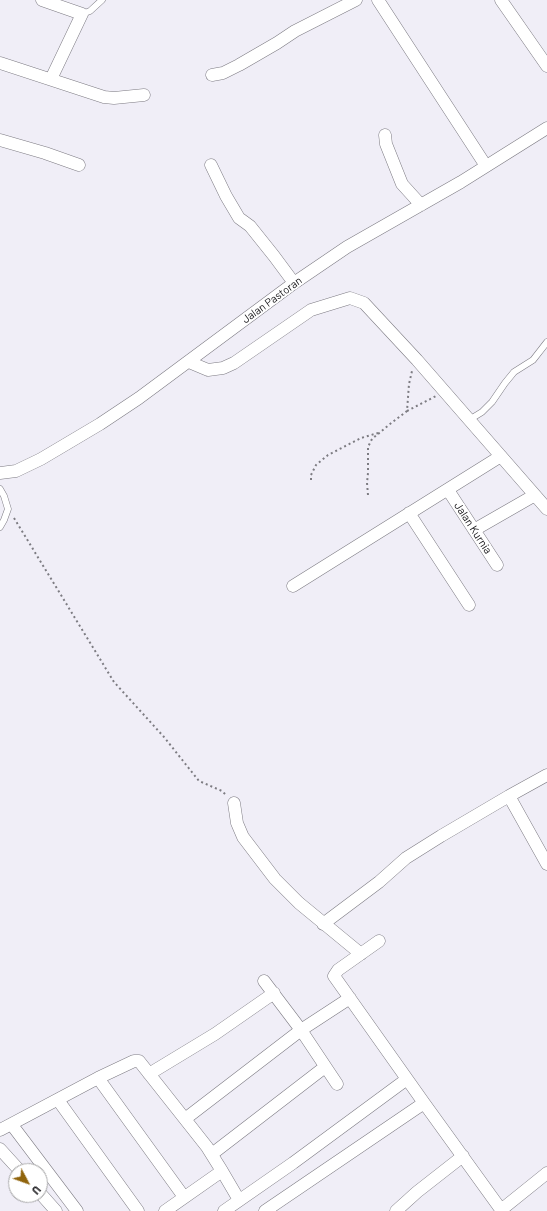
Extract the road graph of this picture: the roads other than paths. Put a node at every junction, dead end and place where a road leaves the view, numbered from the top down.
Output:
1 (42, 0) edge
2 (102, 0) edge
3 (356, 0) edge
4 (378, 0) edge
5 (501, 0) edge
6 (82, 14) junction
7 (0, 63) edge
8 (547, 66) edge
9 (212, 75) dead end
10 (51, 79) junction
11 (144, 95) dead end
12 (547, 128) edge
13 (385, 136) dead end
14 (0, 140) edge
15 (79, 165) dead end
16 (211, 165) dead end
17 (486, 166) junction
18 (420, 205) junction
19 (294, 284) junction
20 (547, 342) edge
21 (189, 362) junction
22 (469, 420) junction
23 (501, 456) junction
24 (0, 473) edge
25 (0, 490) edge
26 (448, 490) junction
27 (535, 495) junction
28 (547, 508) edge
29 (409, 513) junction
30 (0, 527) edge
31 (474, 530) junction
32 (497, 565) dead end
33 (293, 586) dead end
34 (469, 605) dead end
35 (547, 775) edge
36 (509, 796) junction
37 (234, 802) road end
38 (547, 864) edge
39 (323, 924) junction
40 (379, 941) dead end
41 (361, 954) junction
42 (264, 980) dead end
43 (274, 993) junction
44 (350, 998) junction
45 (301, 1030) junction
46 (325, 1066) junction
47 (149, 1074) junction
48 (98, 1078) junction
49 (407, 1079) junction
50 (337, 1084) dead end
51 (58, 1100) junction
52 (424, 1103) junction
53 (185, 1119) junction
54 (12, 1125) junction
55 (0, 1130) edge
56 (0, 1149) edge
57 (212, 1154) junction
58 (463, 1156) junction
59 (13, 1163) edge
60 (547, 1173) edge
61 (218, 1174) junction
62 (184, 1197) junction
63 (239, 1200) junction
64 (48, 1202) edge
65 (502, 1210) edge
66 (56, 1211) edge
67 (77, 1211) edge
68 (138, 1211) edge
69 (165, 1211) edge
70 (224, 1211) edge
71 (265, 1211) edge
72 (396, 1211) edge

1 - 6 street
2 - 6 lane
3 - 9 street
4 - 17 street
5 - 8 street
6 - 10 street
7 - 10 street
10 - 11 street
12 - 17 street, Jalan Pastoran
13 - 18 street
14 - 15 street
16 - 19 street
17 - 18 street, Jalan Pastoran
18 - 19 street, Jalan Pastoran
19 - 21 street, Jalan Pastoran
20 - 22 lane
21 - 22 street
21 - 24 street, Jalan Pastoran
22 - 23 street
23 - 26 street
23 - 27 street
25 - 30 lane
26 - 29 street
26 - 31 street, Jalan Kurnia
27 - 28 street
27 - 31 street
29 - 33 street
29 - 34 street
31 - 32 street, Jalan Kurnia
35 - 36 street
36 - 38 street
36 - 39 street
37 - 39 street
39 - 41 street
40 - 41 street
41 - 44 street
42 - 43 street
43 - 45 street
43 - 47 street
44 - 45 street
44 - 49 street
45 - 46 street
45 - 53 street
46 - 50 street
46 - 57 street
47 - 48 street
47 - 53 street
48 - 51 street
48 - 62 street
49 - 52 street
49 - 63 street
51 - 54 street
51 - 68 street
52 - 58 street
52 - 71 street
53 - 57 street
54 - 55 street
54 - 67 street
56 - 59 street
57 - 61 street
58 - 65 street
58 - 72 street
60 - 65 street
61 - 62 street
61 - 63 street
62 - 69 street
63 - 70 street
64 - 66 street

